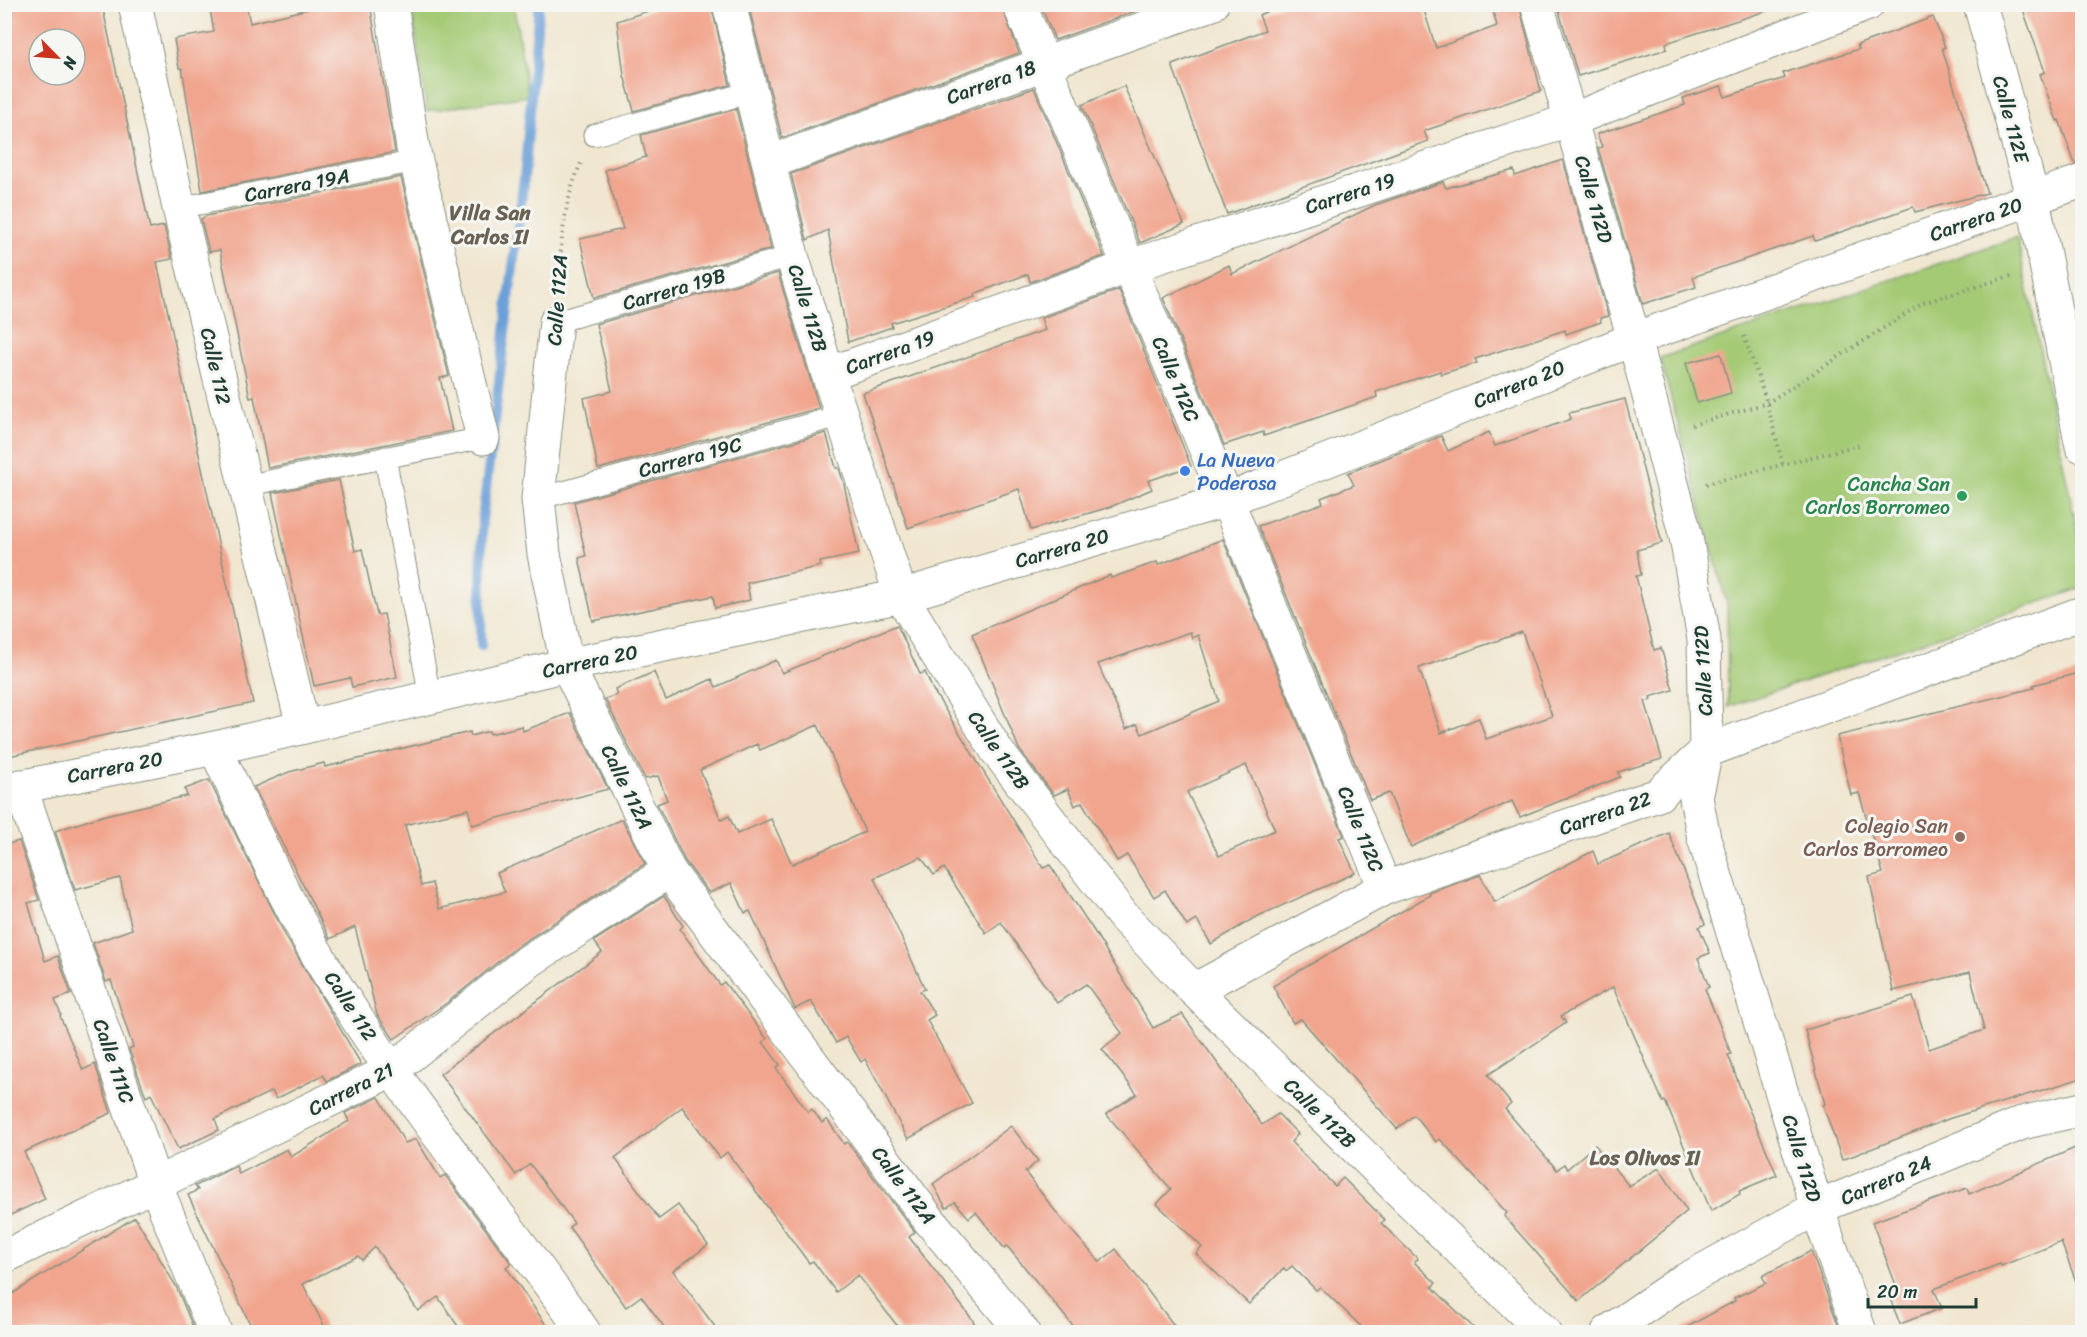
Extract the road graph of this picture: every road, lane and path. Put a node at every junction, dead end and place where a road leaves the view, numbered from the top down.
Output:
1 (135, 4) edge
2 (391, 4) edge
3 (729, 4) edge
4 (1018, 4) edge
5 (1212, 4) edge
6 (1537, 4) edge
7 (1868, 4) edge
8 (1980, 4) edge
9 (1042, 64) junction
10 (751, 92) junction
11 (1571, 120) junction
12 (594, 135) joint
13 (416, 161) junction
14 (770, 162) junction
15 (2082, 181) edge
16 (2033, 199) junction
17 (179, 208) junction
18 (792, 256) junction
19 (2046, 264) junction
20 (1128, 267) junction
21 (1733, 305) junction
22 (556, 322) junction
23 (1634, 339) junction
24 (828, 374) junction
25 (1767, 403) junction
26 (843, 415) junction
27 (1660, 436) junction
28 (483, 438) joint
29 (1859, 445) dead end
30 (2082, 446) edge
31 (385, 458) junction
32 (1783, 465) junction
33 (244, 486) junction
34 (1675, 492) junction
35 (538, 499) junction
36 (1227, 500) junction
37 (901, 596) junction
38 (2082, 613) edge
39 (567, 665) junction
40 (430, 697) junction
41 (303, 727) junction
42 (215, 748) junction
43 (1706, 751) junction
44 (12, 788) edge
45 (669, 871) junction
46 (1385, 888) junction
47 (1194, 990) junction
48 (392, 1070) junction
49 (2082, 1109) edge
50 (156, 1186) junction
51 (1817, 1208) junction
52 (4, 1257) edge
53 (215, 1332) edge
54 (584, 1332) edge
55 (1023, 1332) edge
56 (1544, 1332) edge
57 (1608, 1332) edge
58 (1860, 1332) edge

1 - 17 street, Calle 112
2 - 13 street
3 - 10 street, Calle 112B
4 - 9 street, Calle 112C
5 - 9 street, Carrera 18
6 - 11 street, Calle 112D
7 - 11 street, Carrera 19
8 - 16 street, Calle 112E
9 - 14 street, Carrera 18
9 - 20 street, Calle 112C
10 - 12 lane
10 - 14 street, Calle 112B
11 - 20 street, Carrera 19
11 - 23 street, Calle 112D
12 - 22 path, Calle 112A
13 - 17 lane, Carrera 19A
13 - 28 street
14 - 18 street, Calle 112B
15 - 16 street, Carrera 20
16 - 19 street, Calle 112E
16 - 21 street, Carrera 20
17 - 33 street, Calle 112
18 - 22 lane, Carrera 19B
18 - 24 street, Calle 112B
19 - 25 path
19 - 30 street, Calle 112E
20 - 24 street, Carrera 19
20 - 36 street, Calle 112C
21 - 23 street, Carrera 20
21 - 25 path
22 - 35 street, Calle 112A
23 - 27 street, Calle 112D
23 - 36 street, Carrera 20
24 - 26 street, Calle 112B
25 - 27 path
25 - 32 path
26 - 35 lane, Carrera 19C
26 - 37 street, Calle 112B
27 - 34 street, Calle 112D
28 - 31 lane
29 - 32 path
31 - 33 lane
31 - 40 lane
32 - 34 path
33 - 41 street, Calle 112
34 - 43 street, Calle 112D
35 - 39 street, Calle 112A
36 - 37 street, Carrera 20
36 - 46 street, Calle 112C
37 - 39 street, Carrera 20
37 - 47 street, Calle 112B
38 - 43 street, Carrera 22
39 - 40 street, Carrera 20
39 - 45 street, Calle 112A
40 - 41 street, Carrera 20
41 - 42 street, Carrera 20
42 - 44 street, Carrera 20
42 - 48 street, Calle 112
43 - 46 street, Carrera 22
43 - 51 street, Calle 112D
44 - 50 street, Calle 111C
45 - 48 street, Carrera 21
45 - 55 street, Calle 112A
46 - 47 street, Carrera 22
47 - 56 street, Calle 112B
48 - 50 street, Carrera 21
48 - 54 street, Calle 112
49 - 51 street, Carrera 24
50 - 52 street, Carrera 21
50 - 53 street, Calle 111C
51 - 57 street, Carrera 24
51 - 58 street, Calle 112D

